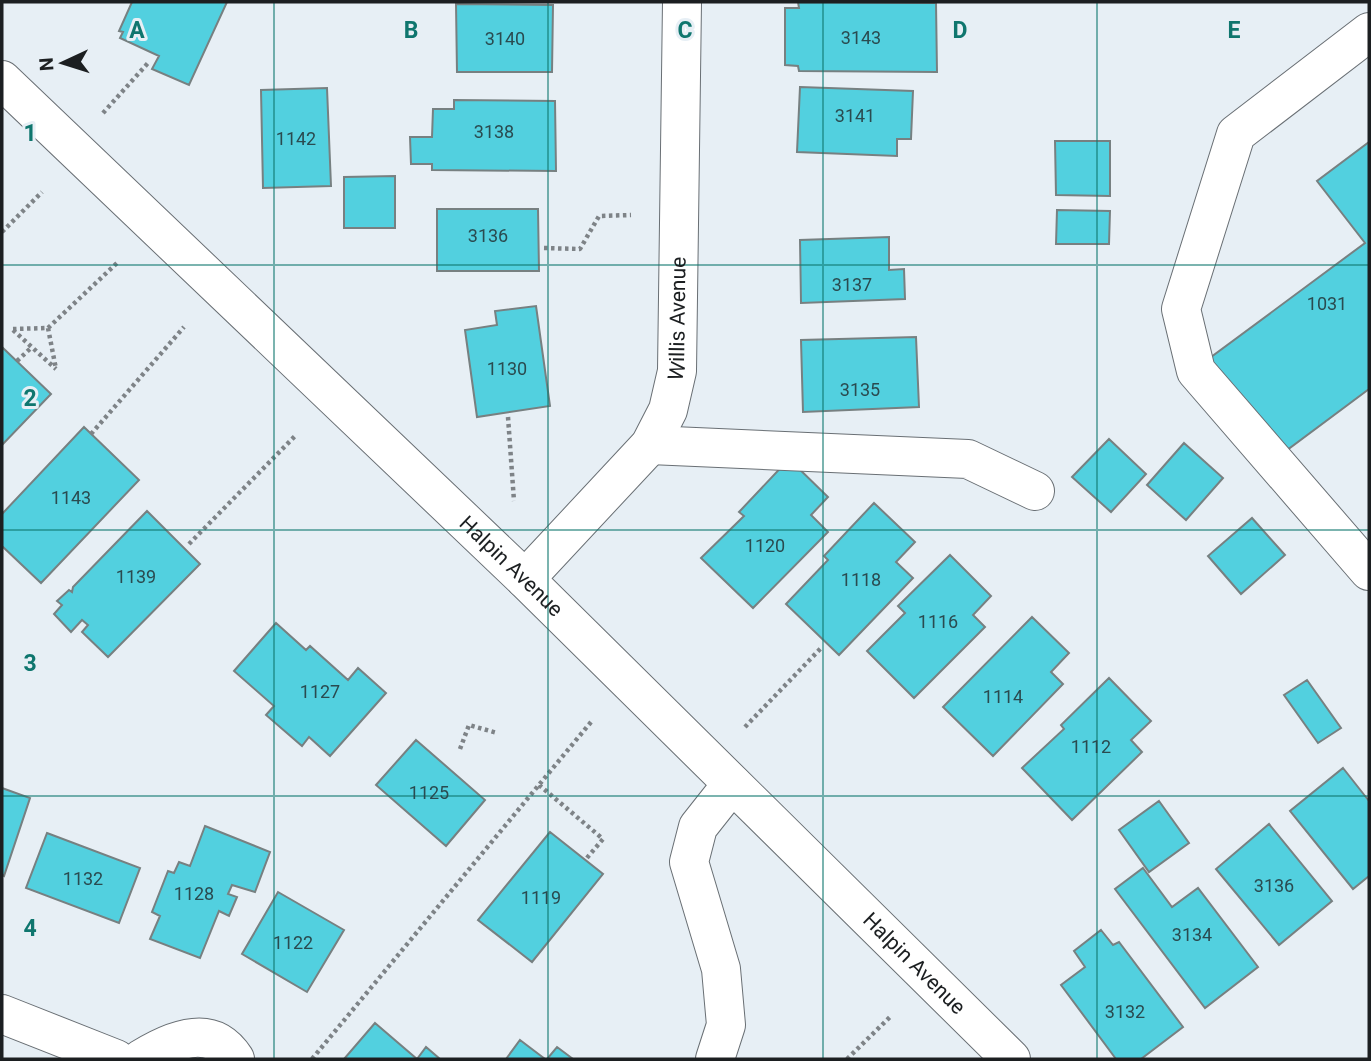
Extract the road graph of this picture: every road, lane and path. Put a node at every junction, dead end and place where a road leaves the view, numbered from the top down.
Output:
1 (682, 2) edge
2 (1369, 33) edge
3 (148, 64) dead end
4 (2, 80) edge
5 (75, 149) junction
6 (42, 192) dead end
7 (631, 215) dead end
8 (2, 232) edge
9 (544, 248) dead end
10 (117, 263) dead end
11 (184, 327) dead end
12 (48, 328) junction
13 (32, 347) junction
14 (17, 361) dead end
15 (508, 417) dead end
16 (91, 434) dead end
17 (296, 435) dead end
18 (650, 446) junction
19 (1035, 491) dead end
20 (514, 504) dead end
21 (189, 544) dead end
22 (1369, 572) edge
23 (525, 579) junction
24 (822, 647) dead end
25 (591, 722) dead end
26 (744, 728) dead end
27 (497, 733) dead end
28 (460, 749) dead end
29 (732, 784) junction
30 (539, 785) junction
31 (586, 859) dead end
32 (2, 1014) edge
33 (890, 1017) dead end
34 (116, 1059) edge
35 (141, 1059) edge
36 (235, 1059) edge
37 (312, 1059) edge
38 (715, 1059) edge
39 (847, 1059) edge
40 (1011, 1059) edge

1 - 18 street, Willis Avenue
2 - 22 street
3 - 5 path
4 - 5 street, Halpin Avenue
5 - 23 street, Halpin Avenue
6 - 8 path
7 - 9 path
10 - 12 path
11 - 16 path
12 - 13 path
12 - 13 path
13 - 14 path
15 - 20 path
17 - 21 path
18 - 19 street
18 - 23 street, Willis Avenue
23 - 29 street, Halpin Avenue
24 - 26 path
25 - 30 path
27 - 28 path
29 - 38 street
29 - 40 street, Halpin Avenue
30 - 31 path
30 - 37 path
32 - 34 street
33 - 39 path
35 - 36 street

